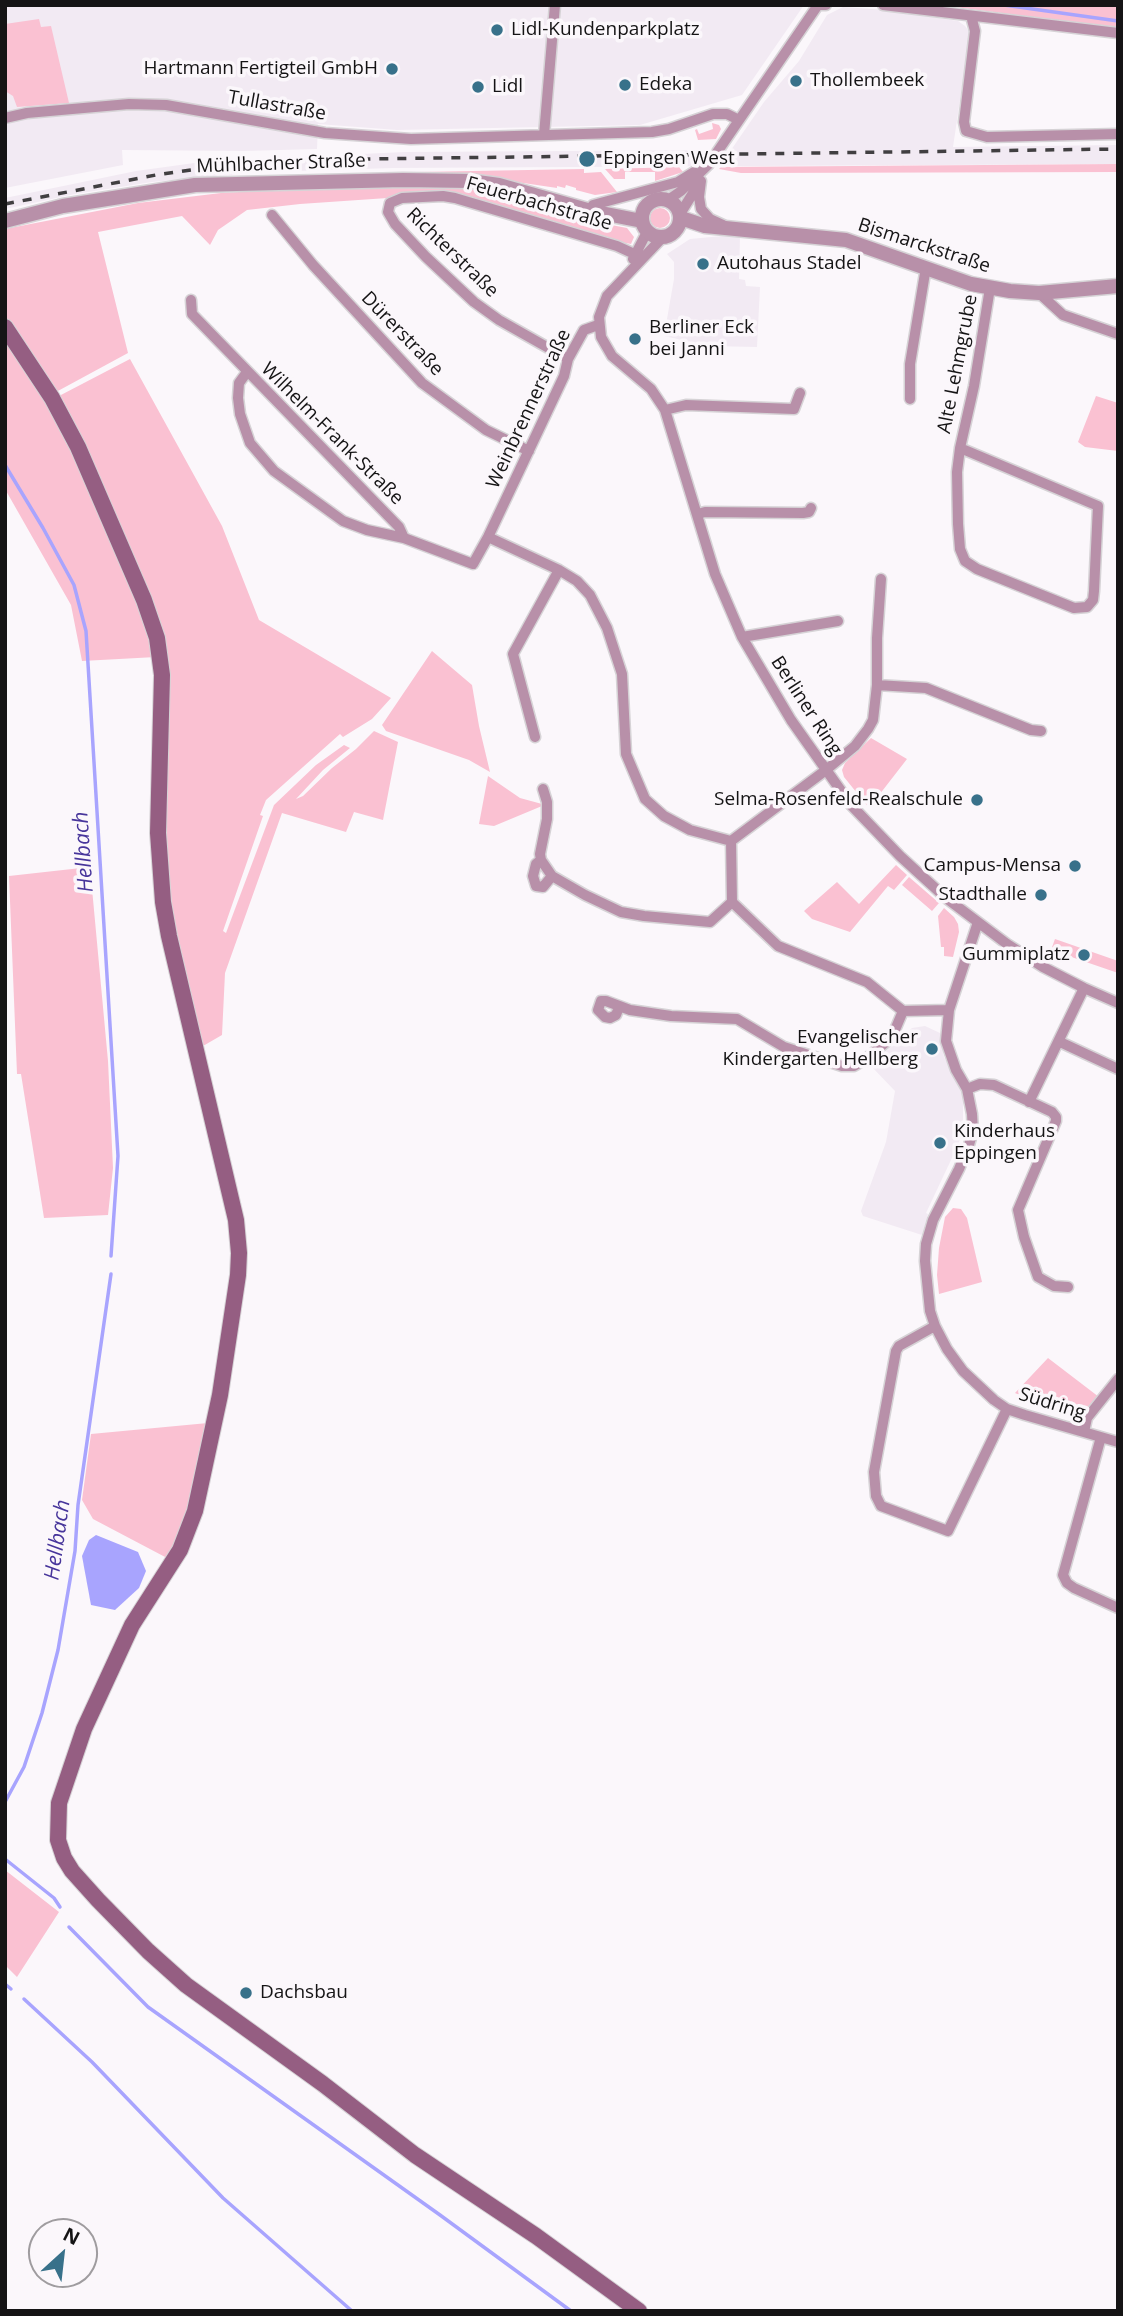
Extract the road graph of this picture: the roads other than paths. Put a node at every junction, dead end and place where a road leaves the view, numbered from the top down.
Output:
1 (555, 5) edge
2 (818, 5) edge
3 (827, 5) edge
4 (883, 5) edge
5 (971, 16) junction
6 (1118, 33) edge
7 (5, 118) edge
8 (739, 120) junction
9 (1118, 134) edge
10 (544, 135) junction
11 (709, 164) junction
12 (701, 181) junction
13 (668, 200) junction
14 (559, 201) junction
15 (593, 205) junction
16 (388, 212) joint
17 (272, 215) dead end
18 (680, 216) junction
19 (644, 220) junction
20 (5, 221) edge
21 (728, 227) junction
22 (760, 231) junction
23 (667, 236) junction
24 (639, 256) junction
25 (926, 267) junction
26 (1118, 286) edge
27 (990, 288) junction
28 (1039, 293) junction
29 (191, 300) dead end
30 (598, 325) junction
31 (5, 327) edge
32 (1118, 334) edge
33 (568, 359) junction
34 (247, 372) junction
35 (800, 393) dead end
36 (910, 400) dead end
37 (665, 410) junction
38 (960, 447) junction
39 (529, 451) junction
40 (811, 508) dead end
41 (698, 514) junction
42 (488, 537) junction
43 (404, 538) junction
44 (559, 570) junction
45 (881, 579) dead end
46 (838, 621) dead end
47 (742, 637) junction
48 (877, 685) junction
49 (1041, 731) dead end
50 (535, 737) dead end
51 (826, 770) junction
52 (543, 789) dead end
53 (731, 842) junction
54 (541, 860) junction
55 (552, 876) junction
56 (732, 902) junction
57 (978, 922) junction
58 (1084, 989) junction
59 (1118, 1003) edge
60 (619, 1006) dead end
61 (949, 1010) junction
62 (903, 1011) junction
63 (1060, 1042) junction
64 (1118, 1069) edge
65 (967, 1089) junction
66 (1029, 1102) junction
67 (1068, 1287) dead end
68 (935, 1326) junction
69 (1118, 1379) edge
70 (1007, 1409) junction
71 (1084, 1432) junction
72 (1101, 1437) junction
73 (1118, 1442) edge
74 (1118, 1608) edge
75 (639, 2311) edge

1 - 10 street
2 - 3 street
2 - 8 street, Mühlbacher Straße
4 - 5 street
5 - 6 street
5 - 9 street
7 - 10 street, Tullastraße
8 - 10 street, Tullastraße
8 - 11 street, Mühlbacher Straße
11 - 12 street, Mühlbacher Straße
11 - 13 street, Mühlbacher Straße
11 - 15 street, Mühlbacher Straße
12 - 18 street, Mühlbacher Straße
12 - 21 street
13 - 18 street
13 - 19 street
14 - 15 street, Mühlbacher Straße
14 - 19 street, Mühlbacher Straße
14 - 20 street, Mühlbacher Straße
15 - 19 street, Mühlbacher Straße
16 - 24 street, Feuerbachstraße
16 - 33 street, Richterstraße
17 - 39 street, Dürerstraße
18 - 21 street, Bismarckstraße
18 - 23 street
19 - 23 street
19 - 24 street, Weinbrennerstraße
21 - 22 street, Bismarckstraße
22 - 23 street, Bismarckstraße
22 - 25 street, Bismarckstraße
23 - 24 street, Weinbrennerstraße
24 - 30 street, Weinbrennerstraße
25 - 27 street, Bismarckstraße
25 - 36 street
26 - 28 street, Bismarckstraße
27 - 28 street, Bismarckstraße
27 - 38 street, Alte Lehmgrube
28 - 32 street
29 - 34 street, Wilhelm-Frank-Straße
30 - 33 street, Weinbrennerstraße
30 - 37 street, Berliner Ring
31 - 75 main road
33 - 39 street, Weinbrennerstraße
34 - 43 street, Wilhelm-Frank-Straße
34 - 43 street
35 - 37 street
37 - 41 street, Berliner Ring
38 - 38 street, Alte Lehmgrube
39 - 42 street, Weinbrennerstraße
40 - 41 street
41 - 47 street, Berliner Ring
42 - 43 street, Weinbrennerstraße
42 - 44 street
44 - 50 street
44 - 53 street
45 - 48 street
46 - 47 street
47 - 51 street, Berliner Ring
48 - 49 street
48 - 51 street
51 - 53 street
51 - 57 street, Berliner Ring
52 - 54 street
53 - 56 street
54 - 55 street
54 - 55 street
55 - 56 street
56 - 62 street
57 - 58 street, Berliner Ring
57 - 61 street, Südring
58 - 59 street, Berliner Ring
58 - 63 street
60 - 62 street
61 - 62 street
61 - 65 street, Südring
63 - 64 street
63 - 66 street
65 - 66 street
65 - 68 street, Südring
66 - 67 street
68 - 70 street, Südring
68 - 70 street
69 - 71 street
70 - 71 street, Südring
71 - 72 street, Südring
72 - 73 street, Südring
72 - 74 street

